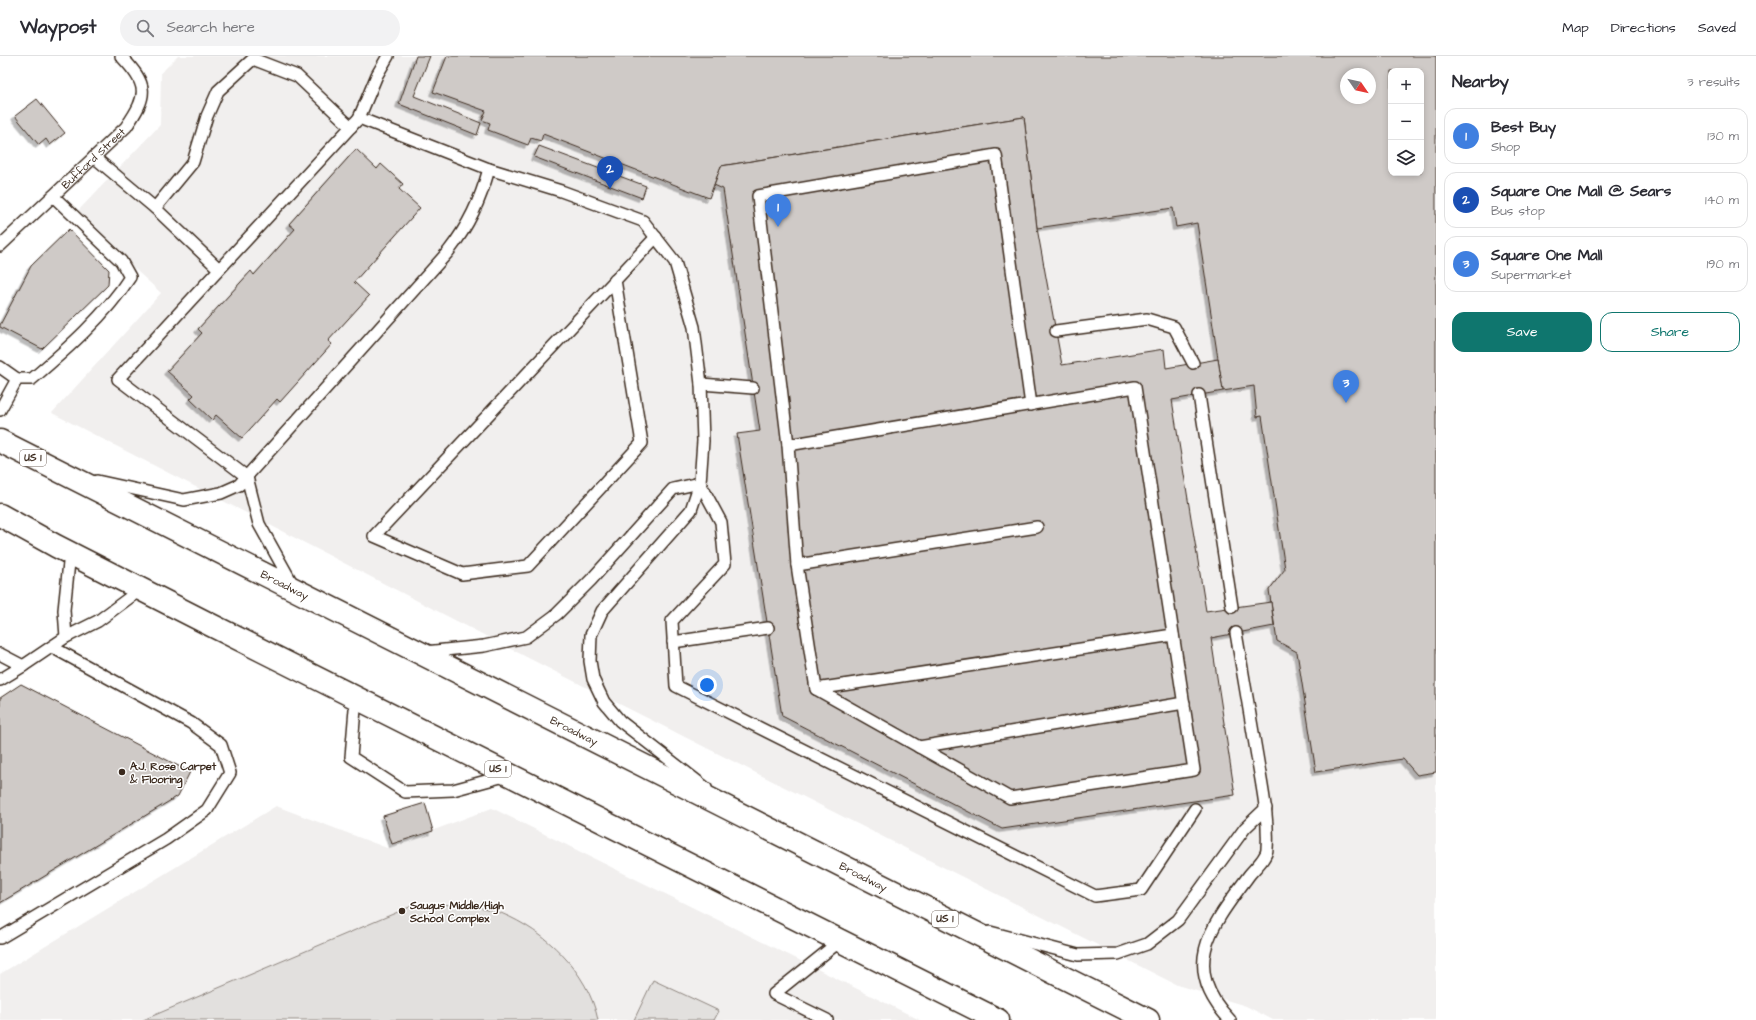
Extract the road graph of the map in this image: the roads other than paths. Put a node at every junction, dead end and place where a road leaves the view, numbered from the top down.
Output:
1 (121, 56) edge
2 (388, 56) edge
3 (359, 118) junction
4 (351, 127) junction
5 (94, 157) junction
6 (489, 169) junction
7 (53, 196) junction
8 (155, 208) junction
9 (656, 237) junction
10 (0, 246) edge
11 (220, 269) junction
12 (615, 280) junction
13 (1056, 331) dead end
14 (1193, 363) dead end
15 (0, 367) edge
16 (17, 379) junction
17 (701, 384) junction
18 (753, 388) dead end
19 (1199, 395) dead end
20 (1031, 405) junction
21 (0, 410) edge
22 (0, 441) edge
23 (788, 445) junction
24 (67, 475) junction
25 (247, 477) junction
26 (700, 483) junction
27 (0, 514) edge
28 (1037, 527) dead end
29 (70, 553) junction
30 (797, 565) junction
31 (141, 590) junction
32 (296, 591) junction
33 (1232, 607) dead end
34 (768, 628) dead end
35 (1236, 633) dead end
36 (1173, 635) junction
37 (66, 637) junction
38 (673, 642) junction
39 (52, 646) junction
40 (418, 653) junction
41 (0, 654) edge
42 (23, 666) junction
43 (0, 680) edge
44 (816, 689) junction
45 (356, 697) junction
46 (1184, 703) junction
47 (919, 748) junction
48 (510, 775) junction
49 (1266, 808) junction
50 (1195, 809) dead end
51 (743, 816) junction
52 (950, 921) junction
53 (0, 938) edge
54 (840, 941) junction
55 (827, 1020) edge
56 (998, 1020) edge
57 (1148, 1020) edge
58 (1230, 1020) edge

1 - 5 lane, Bufford Street
2 - 3 lane
3 - 4 lane
3 - 6 lane
4 - 8 lane
4 - 11 lane
5 - 7 lane, Bufford Street
5 - 8 lane
6 - 9 lane
6 - 25 lane
7 - 10 lane, Bufford Street
7 - 16 lane
8 - 11 lane
9 - 12 lane
9 - 17 lane
11 - 25 lane
12 - 12 lane
13 - 14 lane
15 - 16 lane
16 - 21 lane
17 - 18 lane
17 - 26 lane
19 - 33 lane
20 - 23 lane
20 - 23 lane
20 - 36 lane
22 - 24 highway, Broadway / US 1
23 - 30 lane
24 - 25 lane
24 - 32 highway, Broadway / US 1
25 - 32 lane
26 - 38 lane
26 - 40 lane
26 - 51 lane
27 - 29 highway, US 1
28 - 30 lane
29 - 31 highway, US 1
29 - 37 lane
30 - 44 lane
31 - 37 lane
31 - 45 highway, US 1
32 - 40 highway, Broadway / US 1
34 - 38 lane
35 - 49 lane
36 - 44 lane
36 - 46 lane
37 - 39 lane
38 - 50 lane
39 - 42 lane
39 - 53 lane
40 - 51 highway, Broadway / US 1
41 - 42 lane
42 - 43 lane
44 - 47 lane
45 - 48 highway, US 1
45 - 48 lane
46 - 47 lane
46 - 47 lane
48 - 54 highway, US 1
49 - 52 lane
49 - 58 lane
51 - 52 highway, Broadway / US 1
52 - 57 highway, Broadway / US 1
54 - 55 lane
54 - 56 highway, US 1

